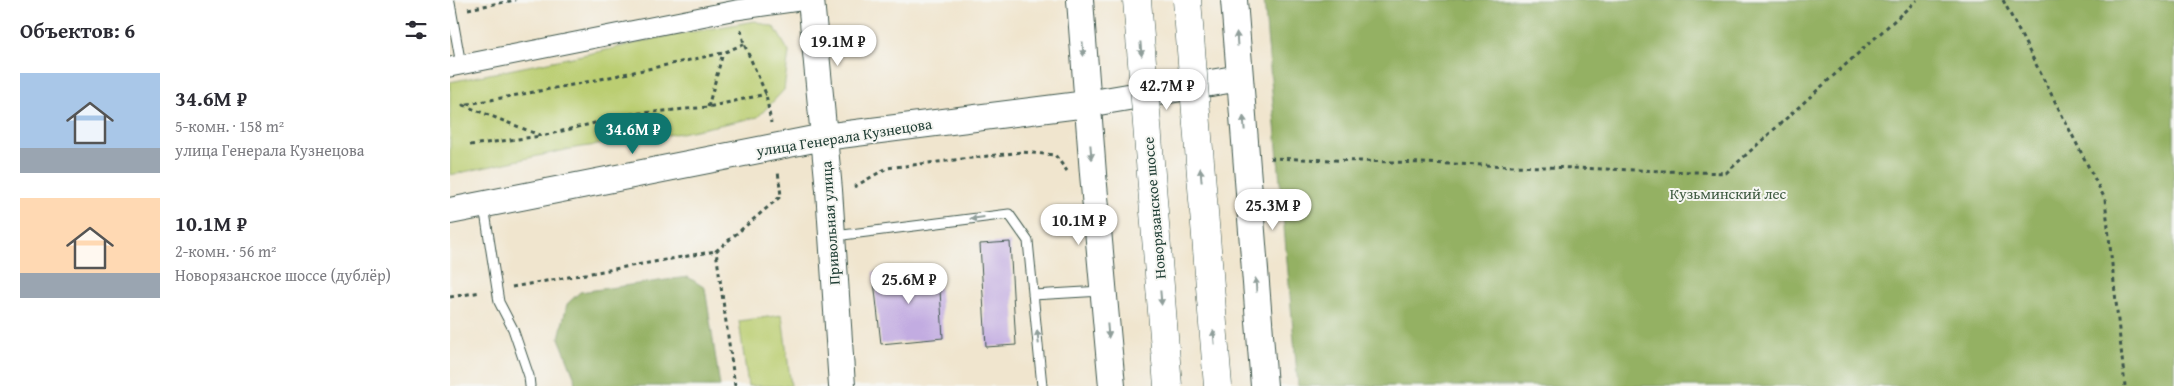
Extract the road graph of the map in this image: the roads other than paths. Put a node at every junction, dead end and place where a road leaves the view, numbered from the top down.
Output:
1 (806, 0) edge
2 (810, 0) edge
3 (1080, 0) edge
4 (1137, 0) edge
5 (1187, 0) edge
6 (1234, 0) edge
7 (451, 8) edge
8 (455, 66) edge
9 (1240, 78) junction
10 (1087, 104) junction
11 (824, 138) junction
12 (484, 205) junction
13 (450, 211) edge
14 (831, 236) junction
15 (1105, 291) junction
16 (1033, 295) junction
17 (530, 386) edge
18 (842, 386) edge
19 (1042, 386) edge
20 (1112, 386) edge
21 (1168, 386) edge
22 (1218, 386) edge
23 (1264, 386) edge

1 - 8 street
2 - 11 main road, Привольная улица
3 -> 10 main road
4 -> 21 highway, Новорязанское шоссе, bridge
22 -> 5 highway, bridge
9 -> 6 main road
7 - 8 lane
9 - 10 main road, улица Генерала Кузнецова
23 -> 9 main road
10 - 11 main road, улица Генерала Кузнецова
10 -> 15 main road
11 - 12 main road, улица Генерала Кузнецова
11 - 14 main road, Привольная улица
12 - 13 main road, улица Генерала Кузнецова
12 - 17 lane
16 -> 14 lane
14 - 18 main road, Привольная улица
15 - 16 lane
15 -> 20 main road
19 -> 16 lane

